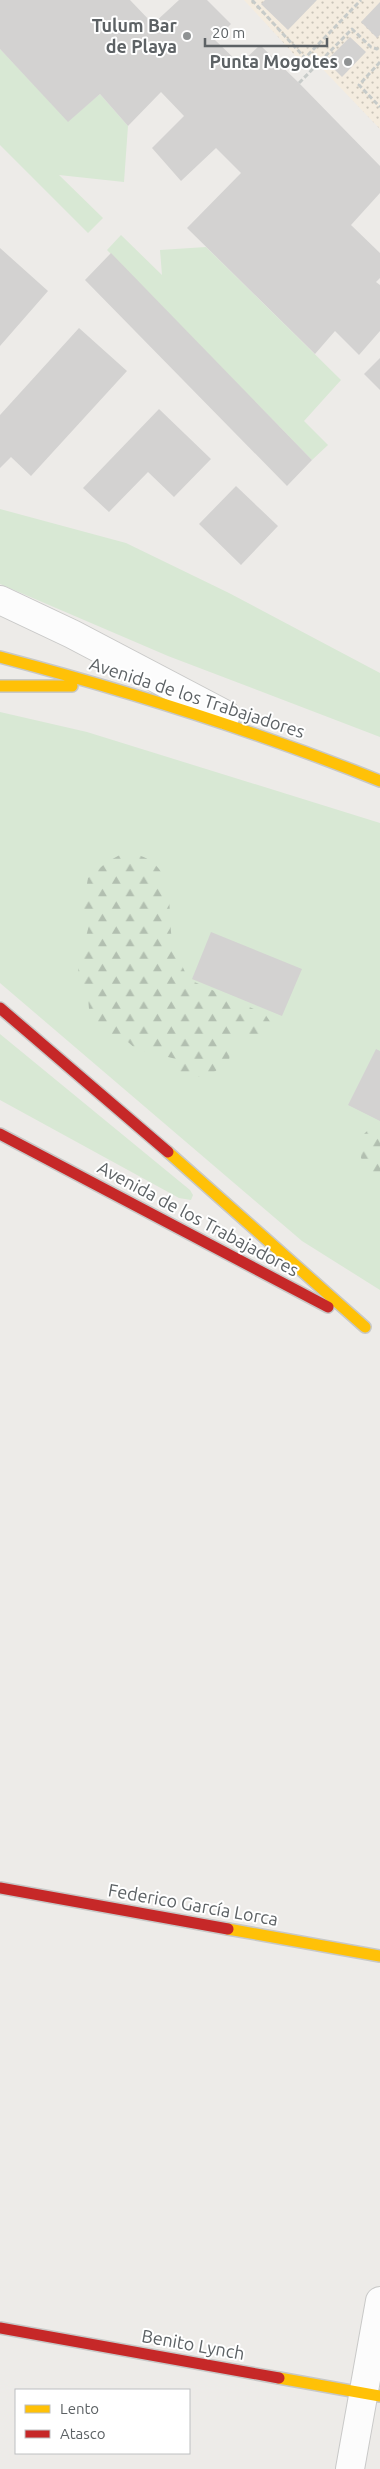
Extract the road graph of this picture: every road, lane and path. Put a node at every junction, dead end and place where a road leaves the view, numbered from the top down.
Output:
1 (252, 0) edge
2 (361, 0) edge
3 (380, 46) edge
4 (380, 62) edge
5 (299, 83) dead end
6 (380, 107) edge
7 (0, 600) edge
8 (0, 657) edge
9 (0, 686) edge
10 (114, 687) junction
11 (261, 734) junction
12 (380, 781) edge
13 (0, 1008) edge
14 (0, 1134) edge
15 (0, 1888) edge
16 (380, 1956) edge
17 (380, 2301) edge
18 (0, 2328) edge
19 (371, 2395) edge
20 (350, 2469) edge

1 - 2 path
3 - 5 path
4 - 6 path
7 - 11 street
8 - 10 main road, Avenida de los Trabajadores
9 - 10 main road
10 - 11 main road, Avenida de los Trabajadores
11 - 12 main road, Avenida de los Trabajadores
13 - 14 main road, Avenida de los Trabajadores
15 - 16 main road, Federico García Lorca
17 - 19 street
18 - 19 main road, Benito Lynch
19 - 20 street

